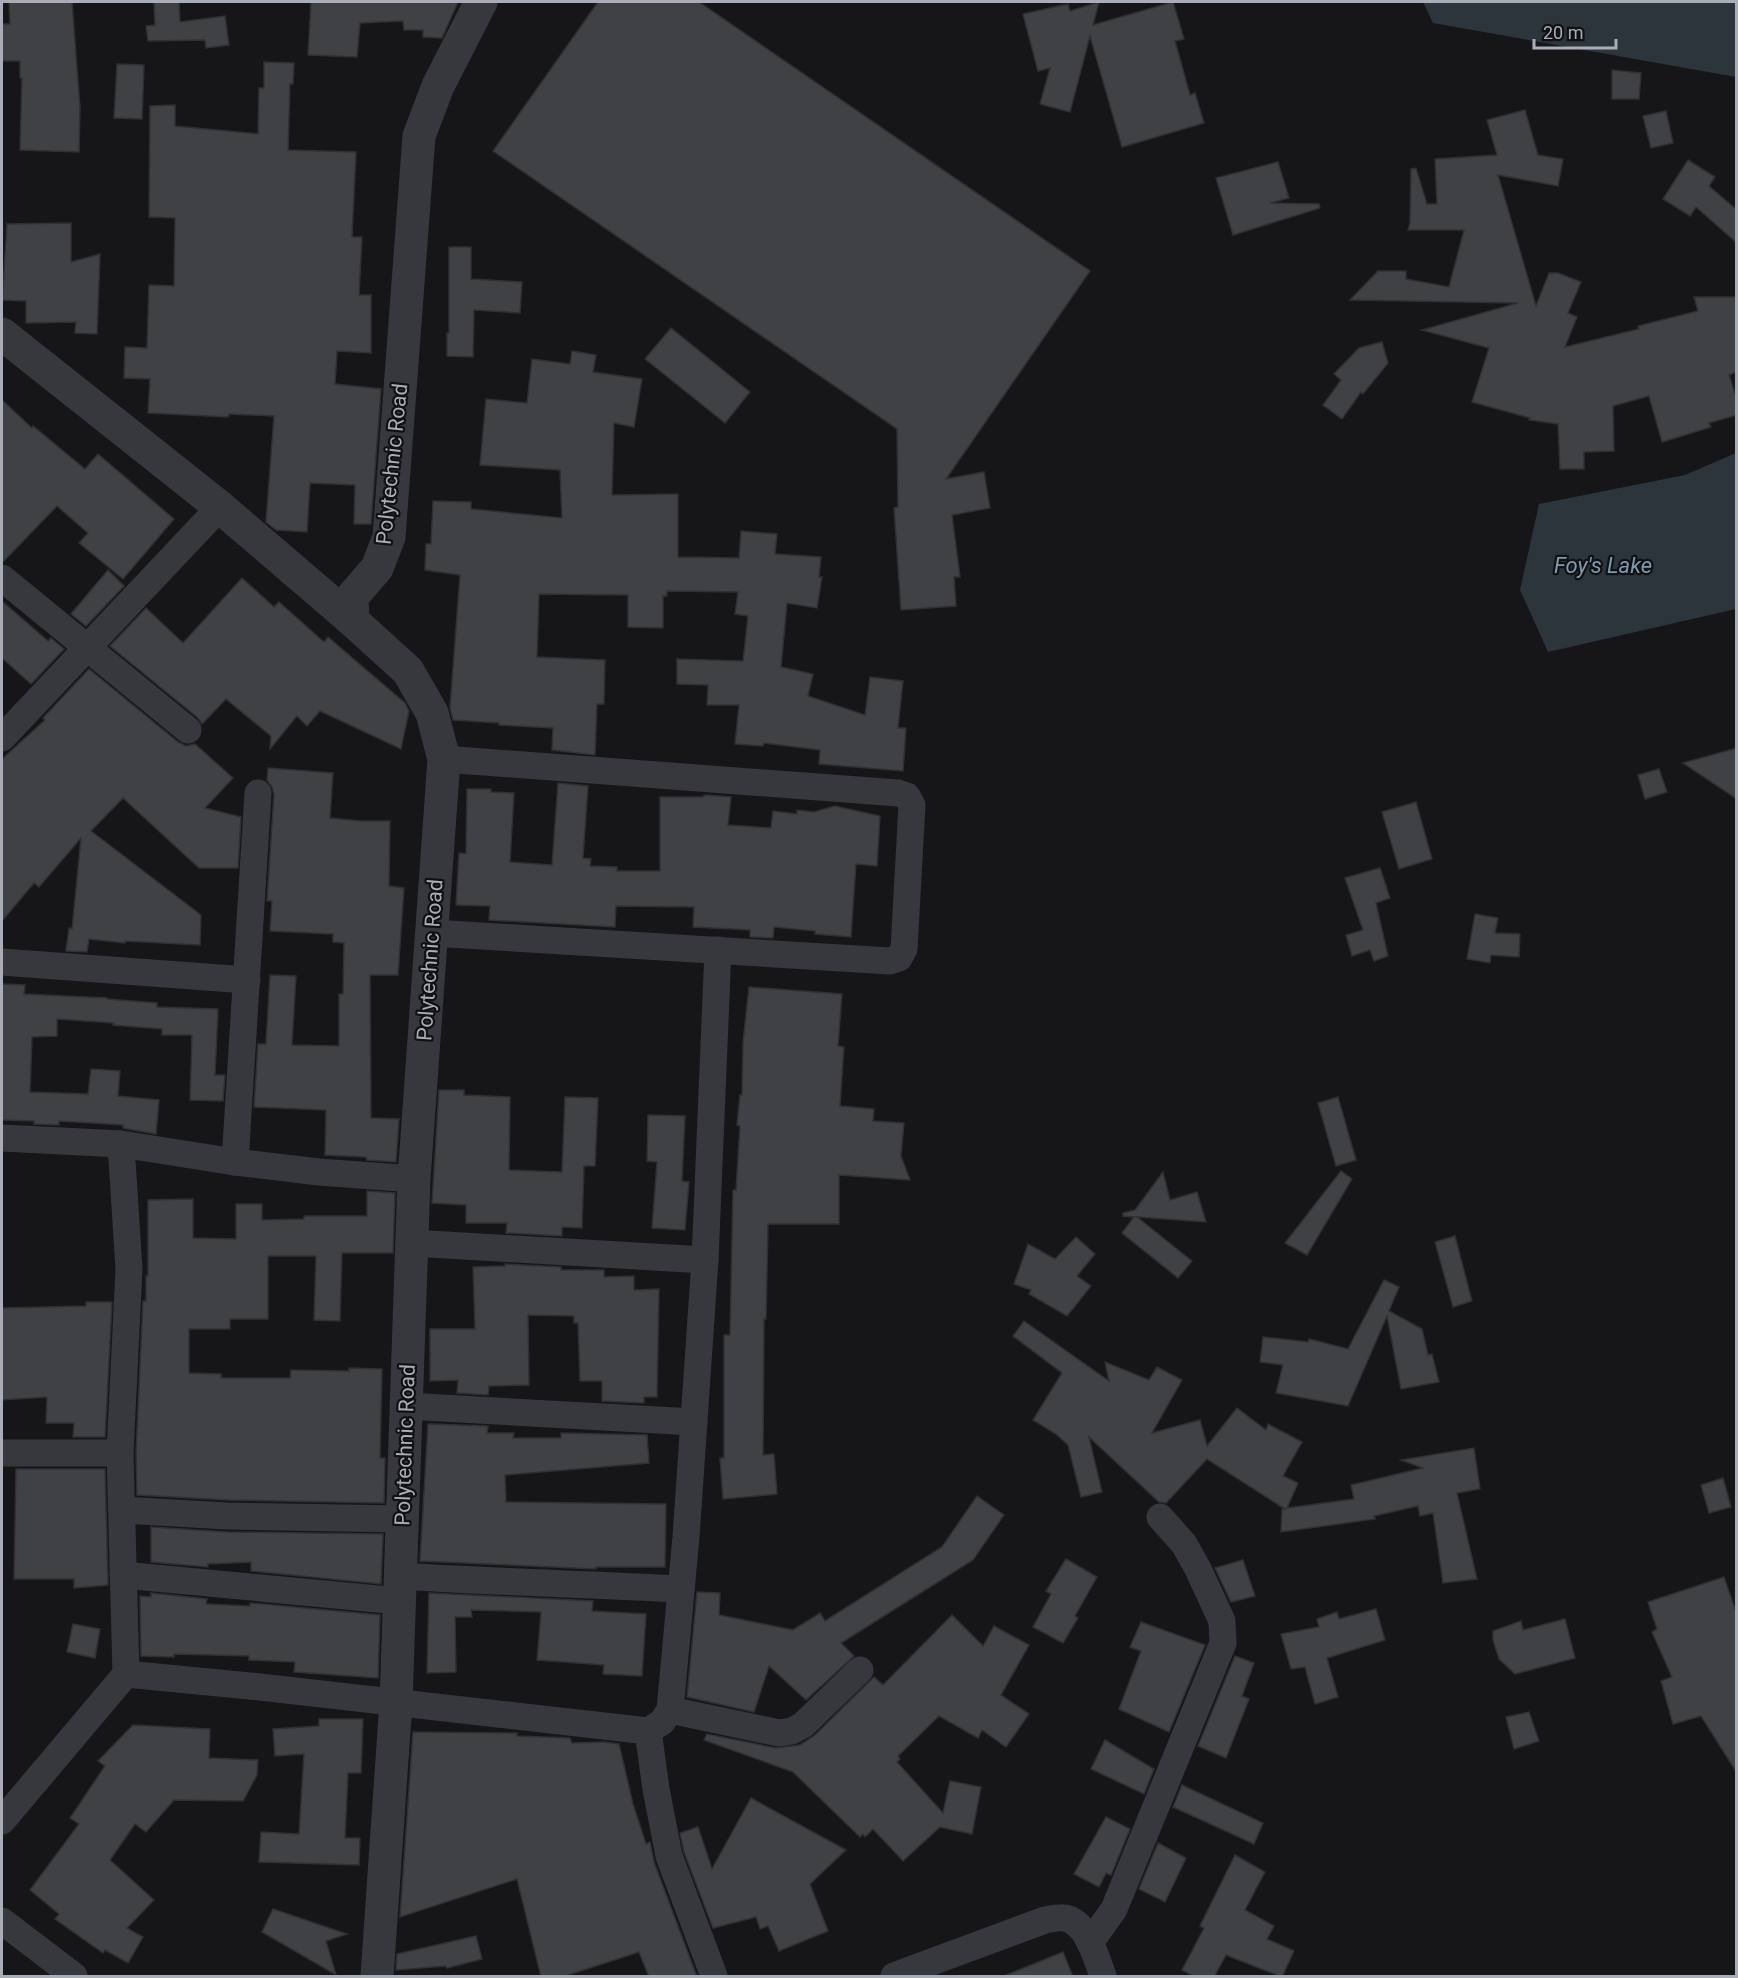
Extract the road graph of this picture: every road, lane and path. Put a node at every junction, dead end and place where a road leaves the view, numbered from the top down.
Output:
1 (481, 2) edge
2 (2, 334) edge
3 (220, 507) junction
4 (2, 578) edge
5 (353, 621) junction
6 (86, 647) junction
7 (188, 730) dead end
8 (2, 738) edge
9 (444, 759) junction
10 (258, 793) dead end
11 (432, 933) junction
12 (718, 950) junction
13 (2, 963) edge
14 (247, 980) junction
15 (2, 1137) edge
16 (121, 1144) junction
17 (235, 1162) junction
18 (414, 1179) junction
19 (412, 1243) junction
20 (705, 1260) junction
21 (406, 1406) junction
22 (694, 1422) junction
23 (2, 1453) edge
24 (120, 1453) junction
25 (122, 1510) junction
26 (1160, 1517) dead end
27 (402, 1519) junction
28 (123, 1575) junction
29 (400, 1589) junction
30 (680, 1589) junction
31 (860, 1670) dead end
32 (126, 1674) junction
33 (396, 1702) junction
34 (670, 1710) junction
35 (648, 1731) junction
36 (2, 1821) edge
37 (2, 1921) edge
38 (1090, 1943) junction
39 (74, 1977) edge
40 (378, 1977) edge
41 (714, 1977) edge
42 (894, 1977) edge
43 (1103, 1977) edge

1 - 5 street, Polytechnic Road
2 - 3 street
3 - 5 street
3 - 6 street
4 - 6 street
5 - 9 street, Polytechnic Road
6 - 7 street
6 - 8 street
9 - 11 street, Polytechnic Road
9 - 12 street
10 - 14 street
11 - 12 street
11 - 18 street, Polytechnic Road
12 - 20 street
13 - 14 street
14 - 17 street
15 - 16 street
16 - 17 street
16 - 24 street
17 - 18 street
18 - 19 street, Polytechnic Road
19 - 20 street
19 - 21 street, Polytechnic Road
20 - 22 street
21 - 22 street
21 - 27 street, Polytechnic Road
22 - 30 street
23 - 24 street
24 - 25 street
25 - 27 street
25 - 28 street
26 - 38 street
27 - 29 street, Polytechnic Road
28 - 29 street
28 - 32 street
29 - 30 street
29 - 33 street, Polytechnic Road
30 - 34 street
31 - 34 street
32 - 33 street
32 - 36 street
33 - 35 street
33 - 40 street, Polytechnic Road
34 - 35 street
35 - 41 street
37 - 39 street
38 - 42 street
38 - 43 street

